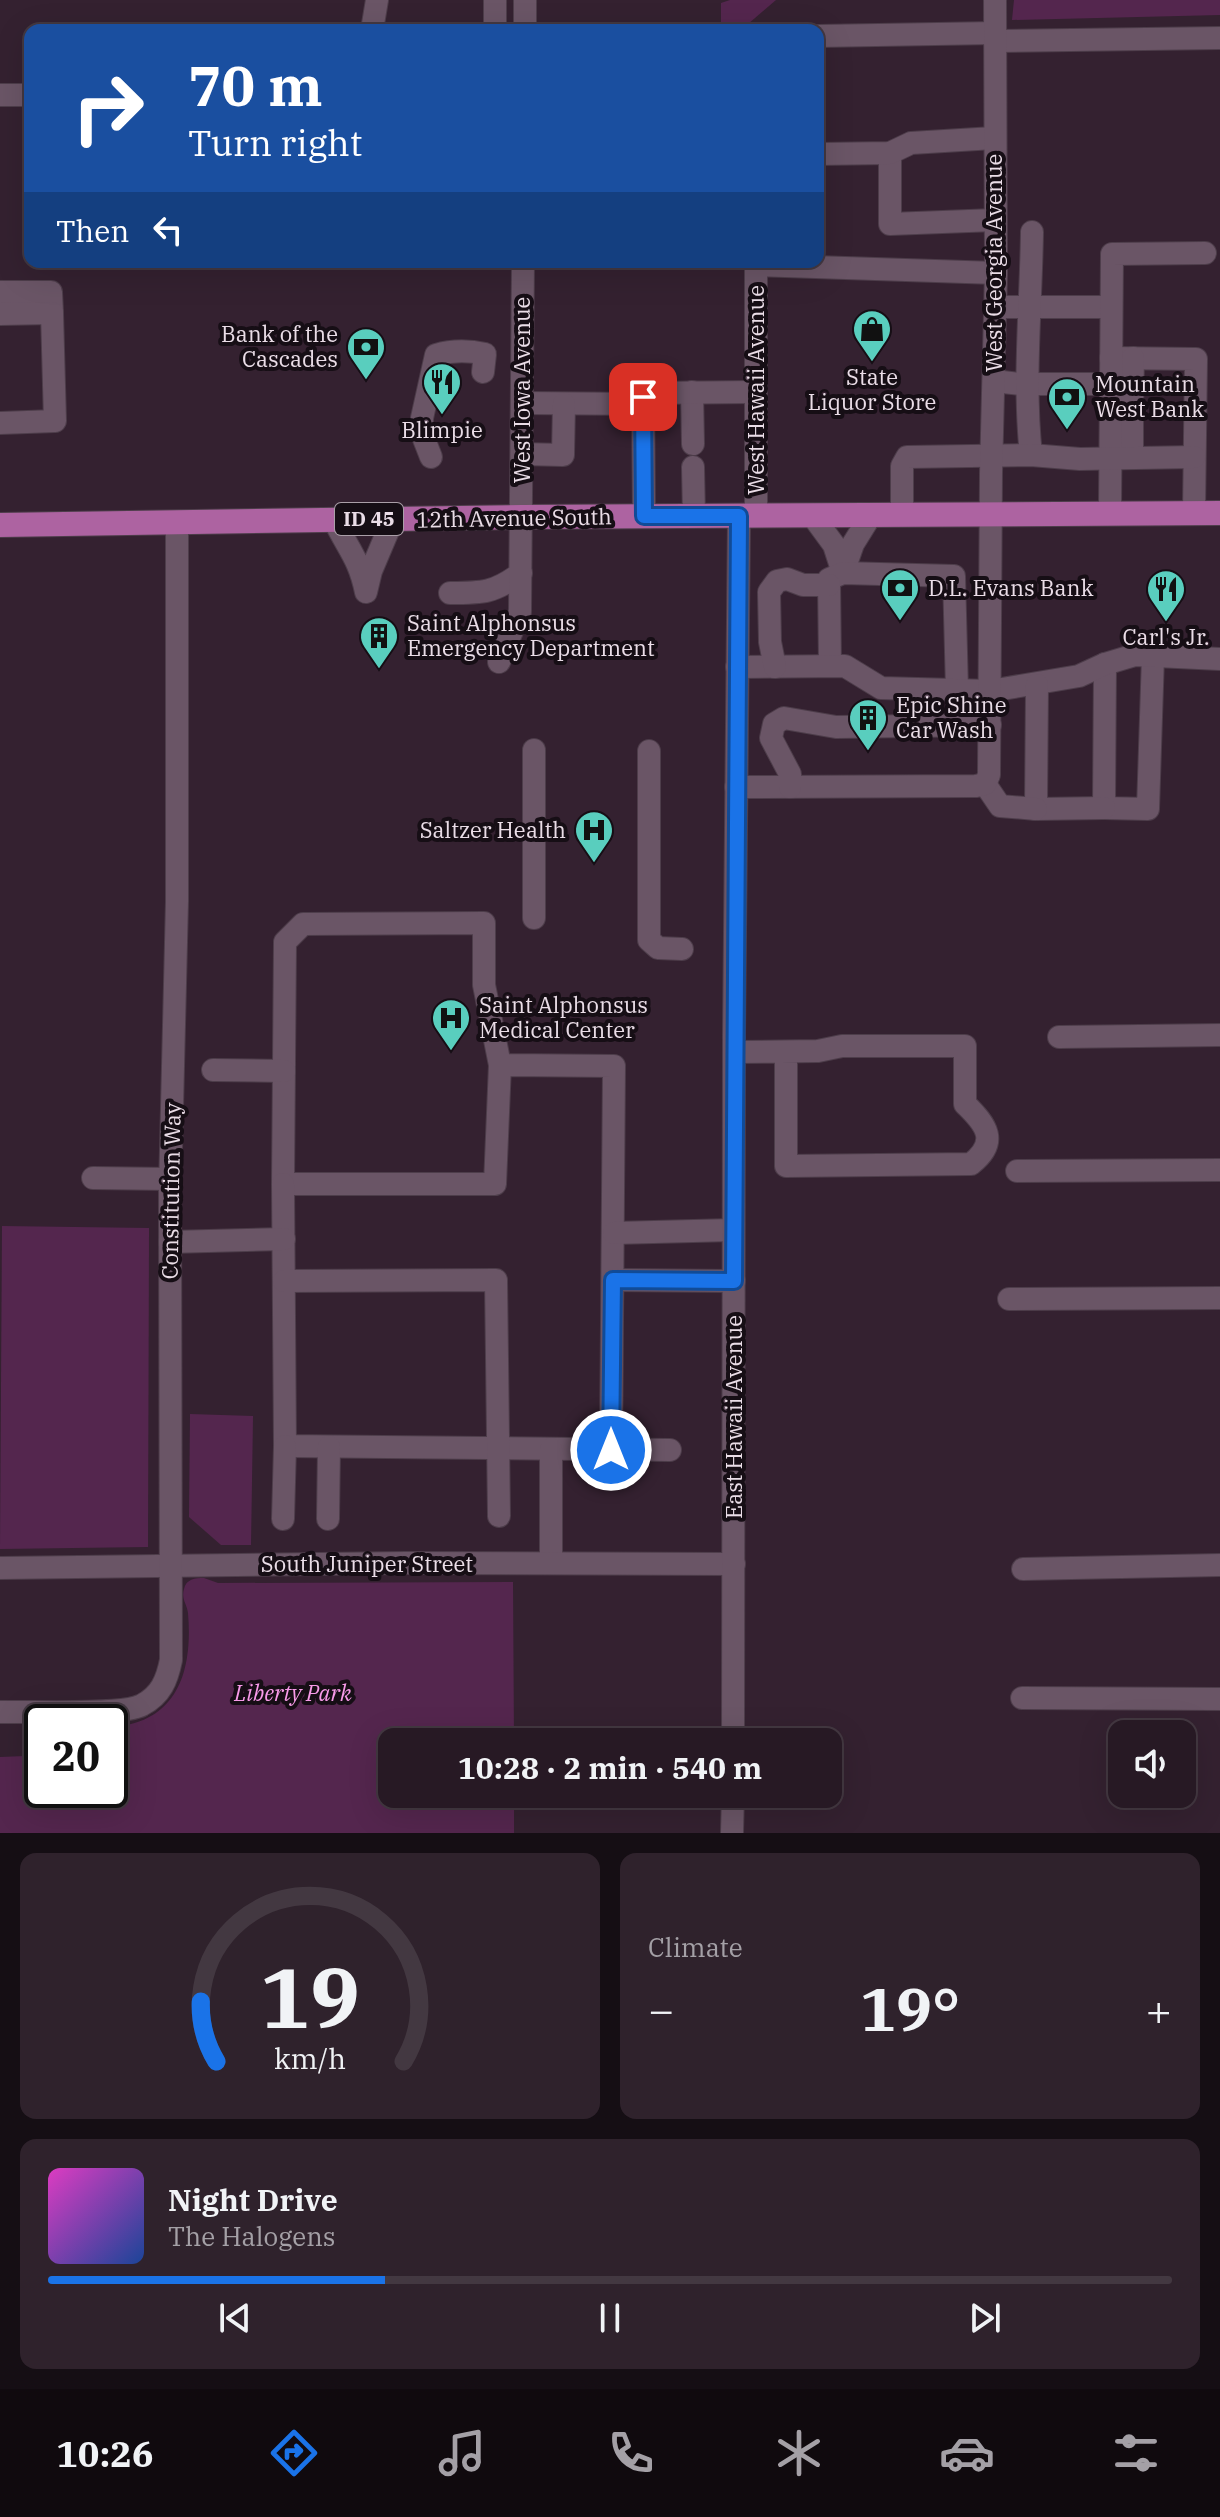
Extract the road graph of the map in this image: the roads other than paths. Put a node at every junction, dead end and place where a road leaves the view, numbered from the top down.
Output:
1 (495, 0) edge
2 (525, 0) edge
3 (995, 21) edge
4 (495, 24) edge
5 (525, 24) edge
6 (824, 35) edge
7 (1220, 38) edge
8 (0, 95) edge
9 (24, 95) edge
10 (994, 138) junction
11 (890, 153) junction
12 (824, 154) edge
13 (995, 220) junction
14 (1032, 232) dead end
15 (1205, 253) dead end
16 (824, 267) edge
17 (523, 268) edge
18 (756, 268) edge
19 (996, 273) junction
20 (0, 292) edge
21 (996, 307) junction
22 (1031, 307) junction
23 (1111, 307) junction
24 (52, 313) junction
25 (0, 314) edge
26 (1122, 358) junction
27 (483, 372) dead end
28 (994, 381) junction
29 (1028, 384) junction
30 (1111, 384) junction
31 (692, 392) junction
32 (756, 392) junction
33 (522, 403) junction
34 (564, 404) junction
35 (643, 404) junction
36 (0, 423) edge
37 (693, 444) dead end
38 (522, 454) junction
39 (1031, 455) junction
40 (431, 457) dead end
41 (1194, 457) junction
42 (991, 458) junction
43 (1121, 458) junction
44 (693, 467) dead end
45 (1110, 513) junction
46 (1194, 513) junction
47 (1220, 513) edge
48 (902, 514) junction
49 (990, 514) junction
50 (812, 515) junction
51 (871, 515) junction
52 (644, 516) junction
53 (694, 516) junction
54 (747, 516) junction
55 (522, 517) junction
56 (393, 519) junction
57 (334, 520) junction
58 (177, 522) junction
59 (0, 525) edge
60 (521, 573) junction
61 (836, 579) junction
62 (450, 593) dead end
63 (1153, 656) junction
64 (1220, 659) edge
65 (499, 662) dead end
66 (1105, 664) junction
67 (830, 666) junction
68 (737, 667) junction
69 (775, 667) junction
70 (1037, 685) junction
71 (957, 690) junction
72 (990, 691) junction
73 (990, 725) junction
74 (534, 750) dead end
75 (649, 751) dead end
76 (985, 784) junction
77 (736, 787) junction
78 (790, 787) junction
79 (1104, 808) junction
80 (1036, 809) junction
81 (534, 918) dead end
82 (682, 949) dead end
83 (1220, 1035) edge
84 (1059, 1037) dead end
85 (734, 1052) junction
86 (786, 1052) junction
87 (500, 1065) junction
88 (213, 1070) dead end
89 (284, 1071) junction
90 (1220, 1170) edge
91 (1017, 1171) dead end
92 (93, 1178) dead end
93 (170, 1179) junction
94 (283, 1184) junction
95 (733, 1230) junction
96 (614, 1233) junction
97 (284, 1239) junction
98 (170, 1242) junction
99 (613, 1280) junction
100 (284, 1281) junction
101 (734, 1281) junction
102 (1220, 1298) edge
103 (1009, 1299) dead end
104 (285, 1446) junction
105 (329, 1447) junction
106 (497, 1448) junction
107 (551, 1449) junction
108 (611, 1450) junction
109 (670, 1450) dead end
110 (499, 1516) dead end
111 (283, 1519) dead end
112 (328, 1519) dead end
113 (551, 1563) junction
114 (734, 1564) junction
115 (171, 1565) junction
116 (1220, 1565) edge
117 (0, 1568) edge
118 (1023, 1569) dead end
119 (1022, 1698) dead end
120 (1220, 1699) edge
121 (0, 1712) edge
122 (733, 1728) edge
123 (733, 1808) edge
124 (732, 1833) edge

1 - 4 street
2 - 5 street
3 - 6 street
3 - 7 street
3 - 10 street, West Georgia Avenue
8 - 9 street
10 - 11 street
10 - 13 street, West Georgia Avenue
11 - 12 street
11 - 13 street
13 - 19 street, West Georgia Avenue
14 - 22 street
15 - 23 street
16 - 19 street, West Hawaii Avenue
17 - 33 street, West Iowa Avenue
18 - 32 street, West Hawaii Avenue
19 - 21 street, West Georgia Avenue
20 - 24 street
21 - 22 street
21 - 28 street, West Georgia Avenue
22 - 23 street
22 - 29 street
23 - 26 street
24 - 25 street
24 - 36 street
26 - 30 street
26 - 41 street
26 - 43 street
27 - 40 street
28 - 29 street
28 - 42 street, West Georgia Avenue
29 - 30 street
29 - 39 street
30 - 43 street
31 - 32 street
31 - 35 street
31 - 37 street
32 - 54 street, West Hawaii Avenue
33 - 34 street
33 - 38 street, West Iowa Avenue
34 - 35 street
34 - 38 street
35 - 52 street
38 - 55 street, West Iowa Avenue
39 - 42 street
39 - 43 street
41 - 43 street
41 - 46 street
42 - 48 street
42 - 49 street, West Georgia Avenue
43 - 45 street
44 - 53 street
45 - 46 main road, 12th Avenue South / ID 45
45 - 49 main road, 12th Avenue South / ID 45
46 - 47 main road, 12th Avenue South / ID 45
48 - 49 main road, 12th Avenue South / ID 45
48 - 51 main road, 12th Avenue South / ID 45
49 - 72 street, West Georgia Avenue
50 - 51 main road, 12th Avenue South / ID 45
50 - 54 main road, 12th Avenue South / ID 45
50 - 61 street
51 - 61 street
52 - 53 main road, 12th Avenue South / ID 45
52 - 55 main road, 12th Avenue South / ID 45
53 - 54 main road, 12th Avenue South / ID 45
54 - 68 street, East Hawaii Avenue
55 - 56 main road, 12th Avenue South / ID 45
55 - 60 street, West Iowa Avenue
56 - 57 main road, 12th Avenue South / ID 45
56 - 57 street
57 - 58 main road, 12th Avenue South / ID 45
58 - 59 main road, 12th Avenue South / ID 45
58 - 93 street, Constitution Way
60 - 62 street
60 - 65 street, West Iowa Avenue
61 - 67 street
61 - 69 street
61 - 71 street
63 - 64 street
63 - 66 street
63 - 79 street
66 - 70 street
66 - 79 street
67 - 69 street
67 - 71 street
68 - 69 street
68 - 77 street, East Hawaii Avenue
70 - 72 street
70 - 80 street
71 - 72 street
72 - 73 street, West Georgia Avenue
73 - 76 street, West Georgia Avenue
73 - 78 street
74 - 81 street
75 - 82 street
76 - 78 street
76 - 80 street
77 - 78 street
77 - 85 street, East Hawaii Avenue
79 - 80 street
83 - 84 street
85 - 86 street
85 - 95 street, East Hawaii Avenue
86 - 86 street
87 - 89 street
87 - 94 street
87 - 96 street
88 - 89 street
89 - 94 street
90 - 91 street
92 - 93 street
93 - 98 street, Constitution Way
94 - 97 street
95 - 96 street
95 - 101 street, East Hawaii Avenue
96 - 99 street
97 - 98 street
97 - 100 street
98 - 115 street, Constitution Way
99 - 101 street
99 - 108 street
100 - 104 street
100 - 106 street
101 - 114 street, East Hawaii Avenue
102 - 103 street
104 - 105 street
104 - 111 street
105 - 106 street
105 - 112 street
106 - 107 street
106 - 110 street
107 - 108 street
107 - 113 street
108 - 109 street
113 - 114 street, South Juniper Street
113 - 115 street, South Juniper Street
114 - 122 street, East Hawaii Avenue
115 - 117 street, South Juniper Street
115 - 121 street, Constitution Way
116 - 118 street
119 - 120 street
123 - 124 street

